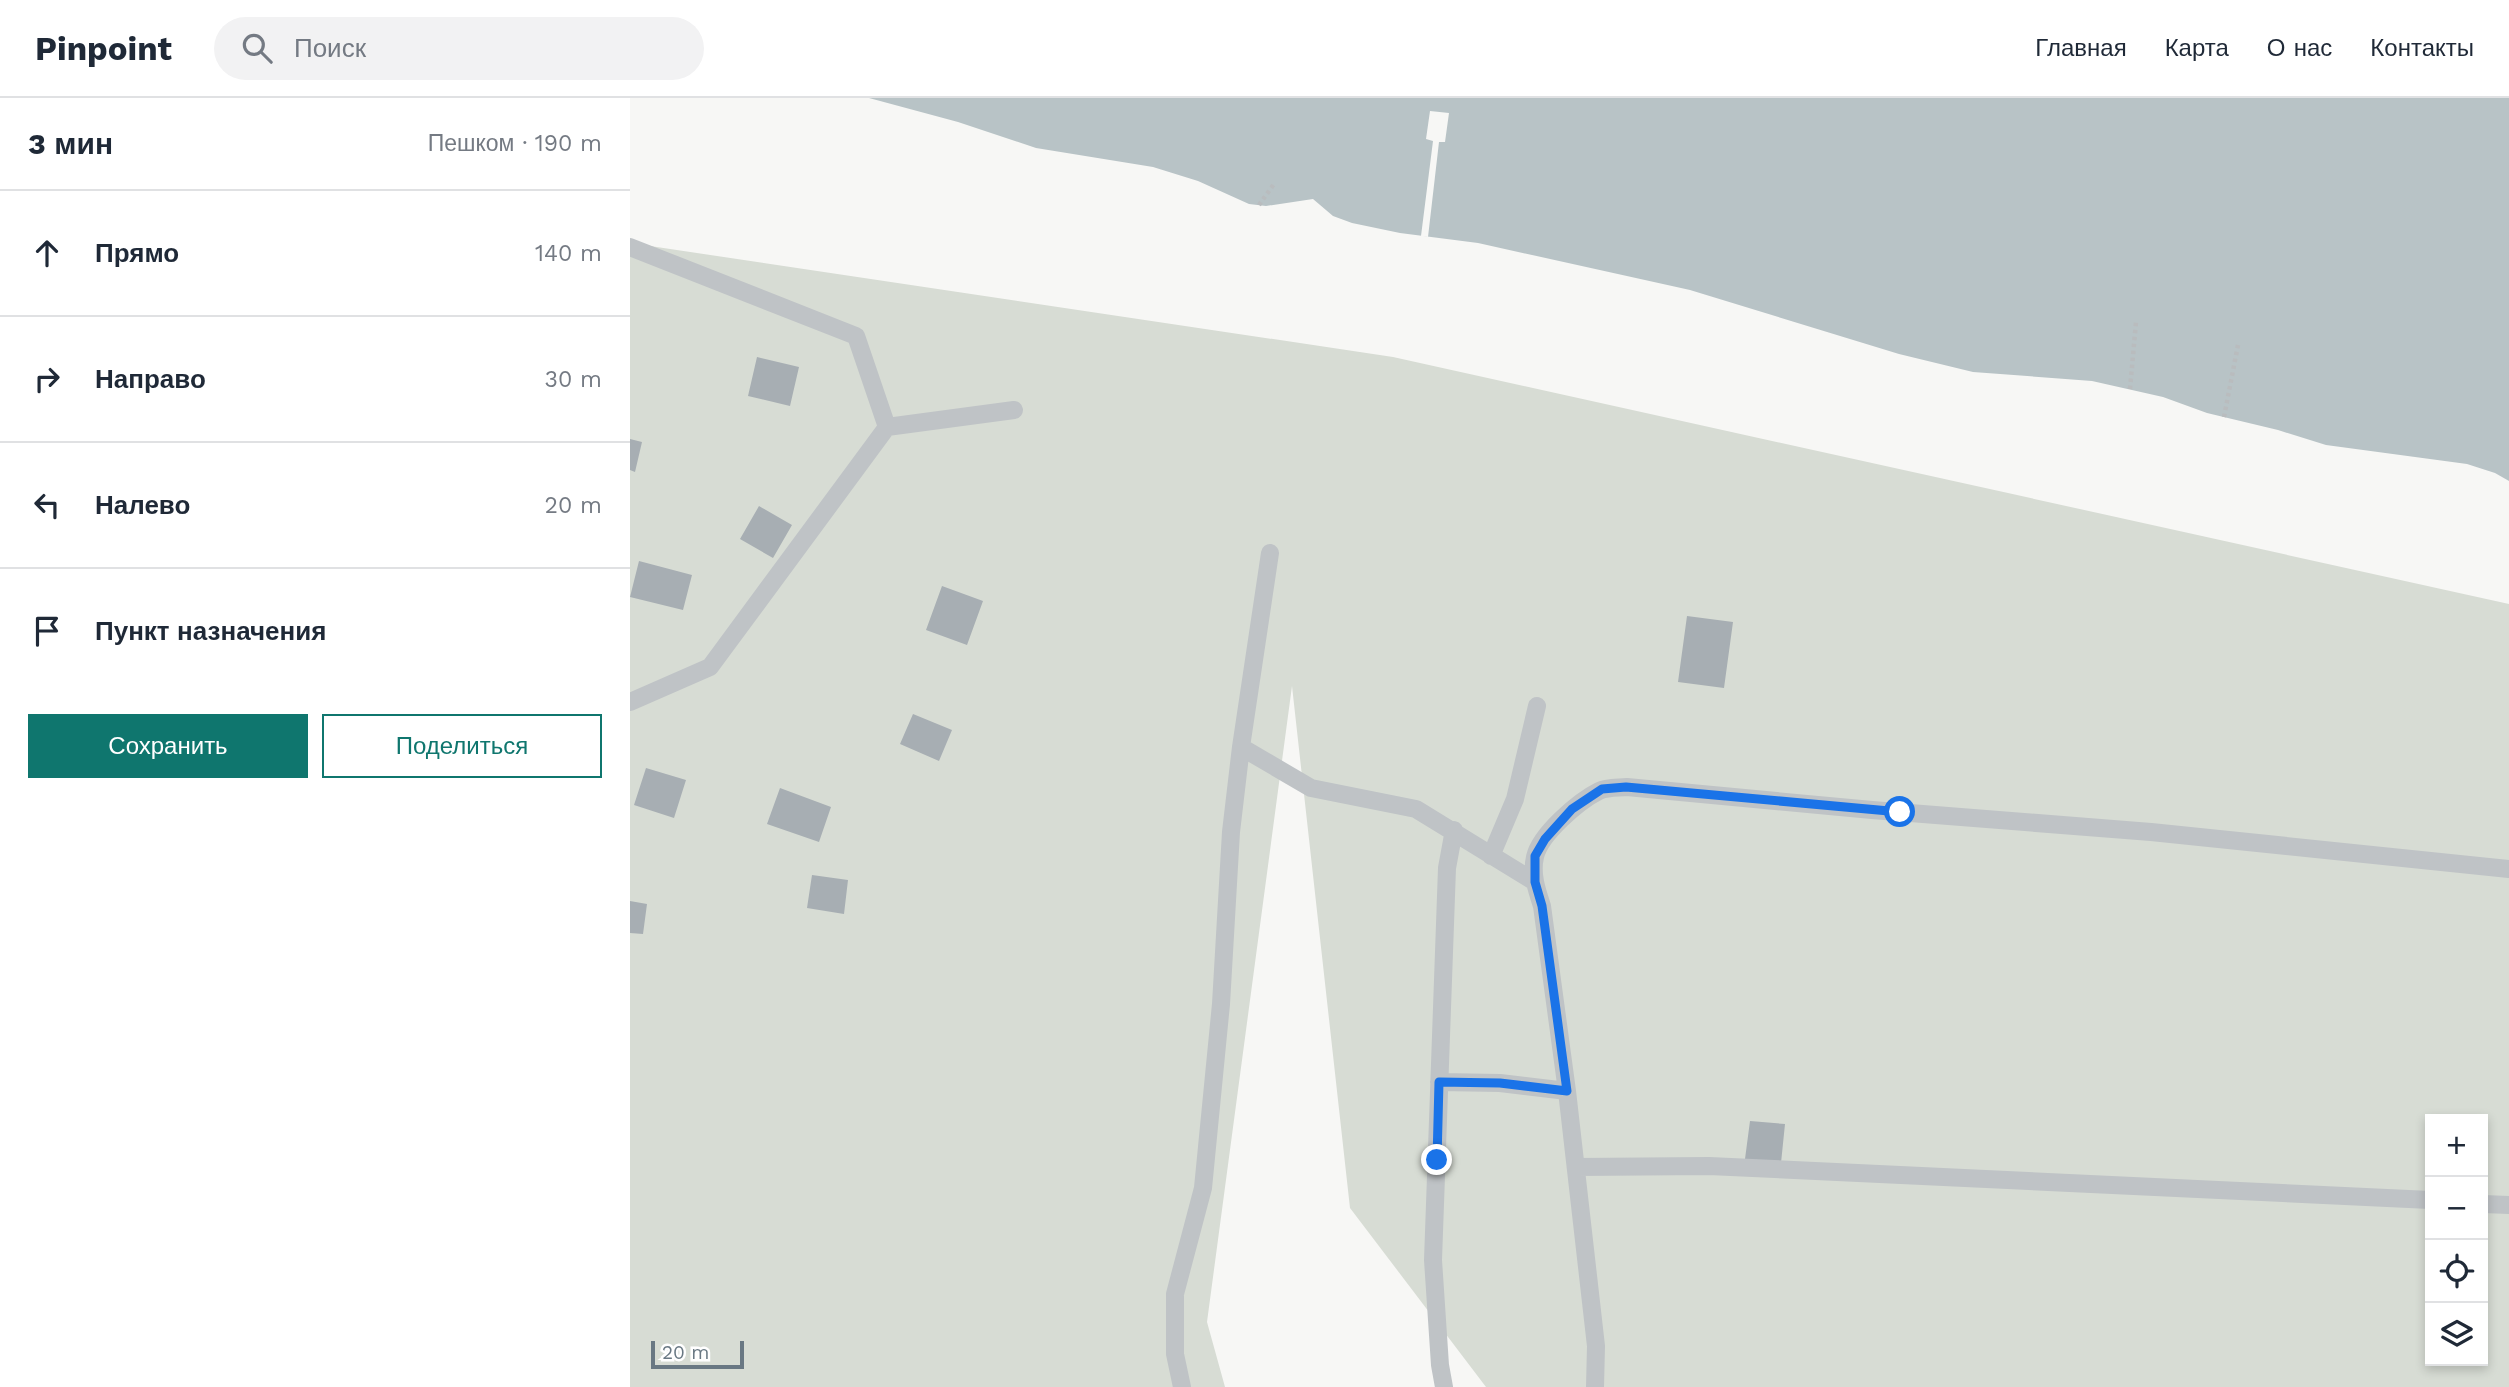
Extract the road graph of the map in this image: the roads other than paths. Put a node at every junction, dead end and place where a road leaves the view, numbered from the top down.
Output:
1 (630, 247) edge
2 (1014, 410) dead end
3 (887, 427) junction
4 (1270, 553) dead end
5 (630, 702) edge
6 (1537, 706) dead end
7 (1241, 747) junction
8 (1454, 831) junction
9 (1491, 856) junction
10 (2509, 869) edge
11 (1535, 882) junction
12 (1439, 1082) junction
13 (1567, 1091) junction
14 (1576, 1167) junction
15 (2425, 1200) edge
16 (2488, 1203) edge
17 (2509, 1205) edge
18 (1182, 1387) edge
19 (1444, 1387) edge
20 (1595, 1387) edge

1 - 3 lane
2 - 3 lane
3 - 5 lane
4 - 7 lane
6 - 9 lane
7 - 8 lane
7 - 18 lane
8 - 9 lane
8 - 12 lane
9 - 11 lane
10 - 11 lane
11 - 13 lane
12 - 13 lane
12 - 19 lane
13 - 14 lane
14 - 15 lane
14 - 20 lane
16 - 17 lane

